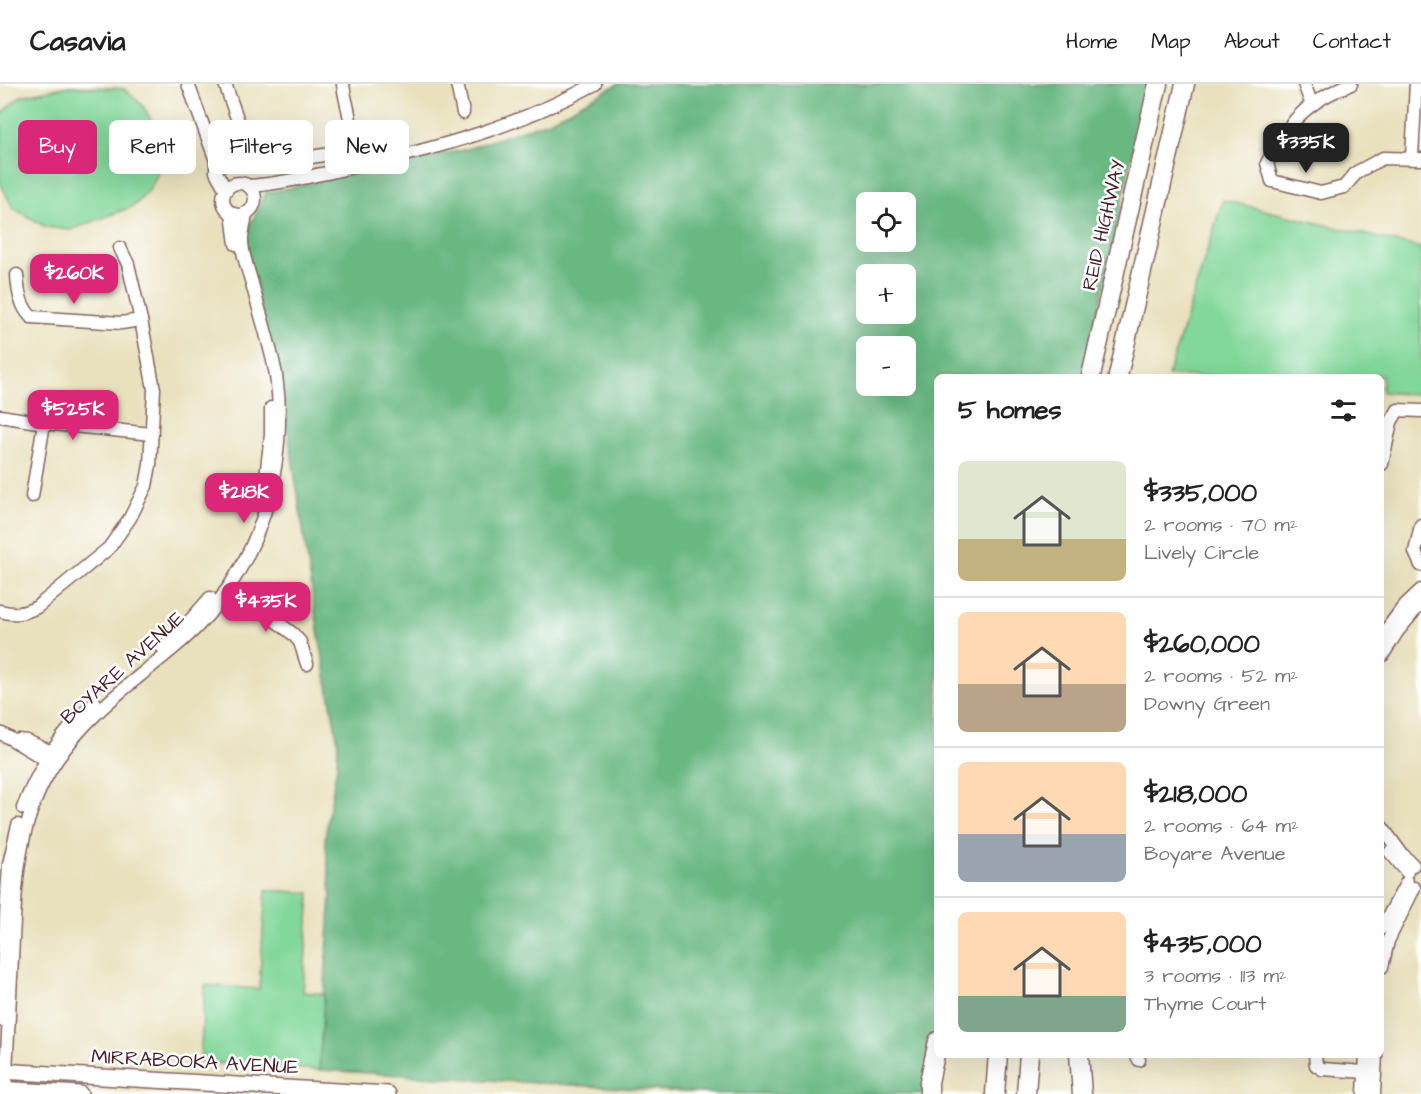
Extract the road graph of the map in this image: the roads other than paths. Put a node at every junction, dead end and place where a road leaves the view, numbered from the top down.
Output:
1 (188, 84) edge
2 (225, 84) edge
3 (343, 84) edge
4 (457, 84) edge
5 (595, 84) edge
6 (1158, 84) edge
7 (1185, 84) edge
8 (1304, 84) edge
9 (1351, 84) edge
10 (1416, 84) edge
11 (1312, 105) junction
12 (463, 113) dead end
13 (1417, 158) edge
14 (276, 184) junction
15 (249, 186) junction
16 (231, 187) junction
17 (255, 199) junction
18 (246, 213) junction
19 (232, 214) junction
20 (120, 248) dead end
21 (17, 275) dead end
22 (141, 320) junction
23 (1091, 374) edge
24 (1118, 374) edge
25 (1421, 411) edge
26 (0, 416) edge
27 (44, 423) junction
28 (152, 434) junction
29 (1384, 455) edge
30 (32, 496) dead end
31 (1421, 525) edge
32 (1421, 565) edge
33 (233, 579) junction
34 (1421, 590) edge
35 (225, 592) junction
36 (239, 593) junction
37 (1421, 603) edge
38 (0, 611) edge
39 (1384, 633) edge
40 (1384, 653) edge
41 (307, 664) dead end
42 (0, 733) edge
43 (52, 757) junction
44 (1384, 830) edge
45 (1384, 844) edge
46 (1414, 876) edge
47 (1384, 925) edge
48 (1384, 958) edge
49 (0, 1020) edge
50 (934, 1057) edge
51 (998, 1058) edge
52 (1029, 1058) edge
53 (1080, 1058) edge
54 (1315, 1058) edge
55 (1366, 1058) edge
56 (1376, 1058) edge
57 (3, 1071) edge
58 (1365, 1072) junction
59 (193, 1088) edge
60 (3, 1089) edge
61 (926, 1090) edge
62 (1084, 1091) edge
63 (327, 1093) edge
64 (80, 1094) edge
65 (388, 1094) edge
66 (995, 1094) edge
67 (1026, 1094) edge
68 (1364, 1094) edge
69 (1374, 1094) edge

1 - 16 street
2 - 3 street
4 - 12 street
5 - 14 street
6 - 23 highway, REID HIGHWAY
7 - 24 highway
8 - 11 street
9 - 11 street
10 - 13 street
11 - 13 street
14 - 15 street
14 - 17 street
15 - 16 street
15 - 17 street
16 - 19 street
17 - 18 street
18 - 19 street
18 - 33 street, BOYARE AVENUE
19 - 43 street, BOYARE AVENUE
20 - 22 street
21 - 22 street
22 - 28 street
25 - 29 street
26 - 27 street
27 - 28 street
27 - 30 street
28 - 38 street
31 - 32 street
33 - 35 street, BOYARE AVENUE
33 - 36 street
34 - 39 street
35 - 36 street
35 - 43 street, BOYARE AVENUE
36 - 41 street
37 - 40 street
42 - 43 street
43 - 49 street, BOYARE AVENUE
43 - 57 street, BOYARE AVENUE
44 - 46 street
45 - 46 street
46 - 47 street
46 - 48 street
50 - 61 highway
51 - 66 highway
52 - 67 highway
53 - 62 highway
54 - 58 street
55 - 58 street
56 - 69 street
57 - 59 main road, MIRRABOOKA AVENUE
57 - 60 street, BOYARE AVENUE
58 - 68 street
59 - 63 main road, MIRRABOOKA AVENUE
60 - 64 main road, MIRRABOOKA AVENUE
63 - 65 main road, MIRRABOOKA AVENUE

